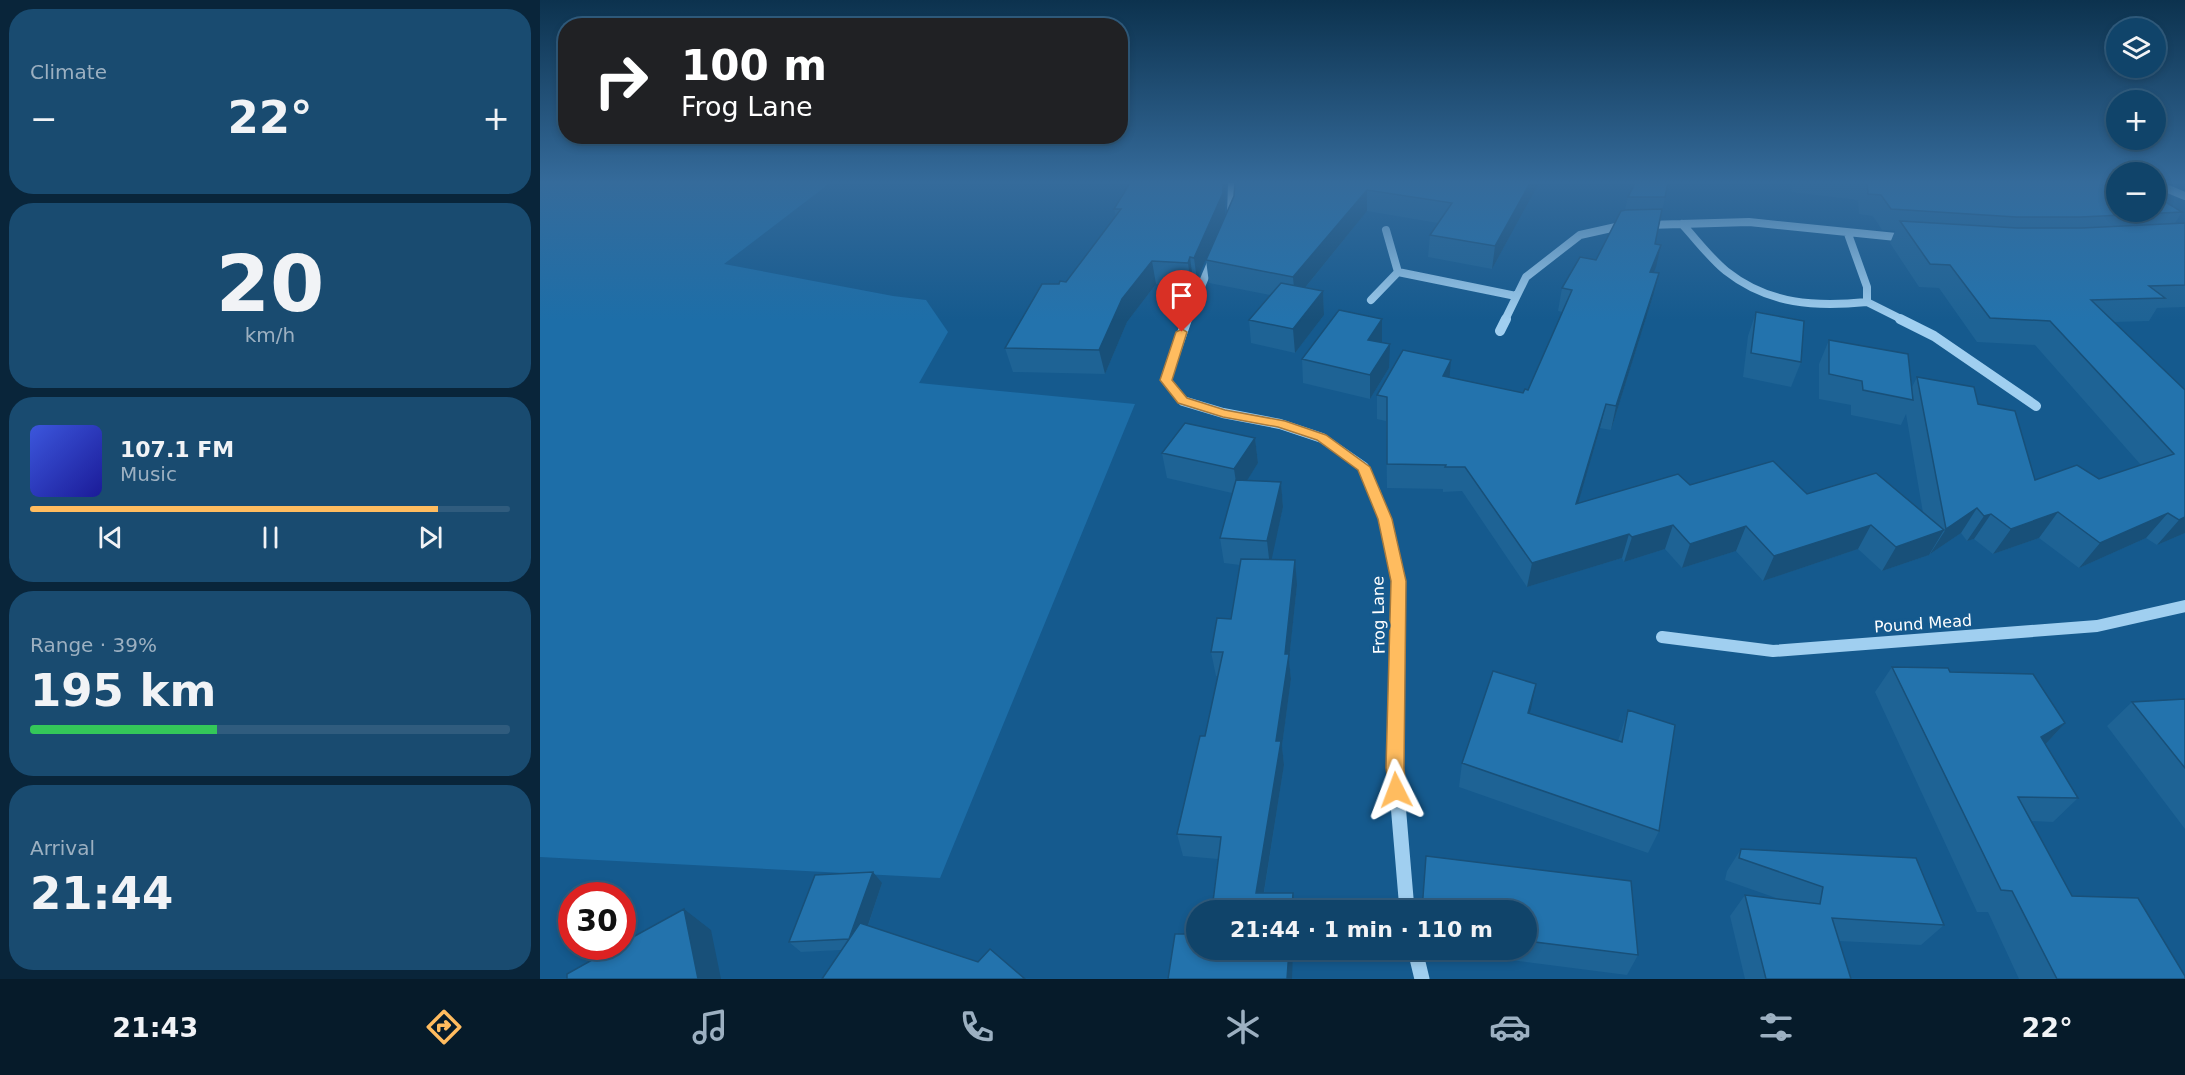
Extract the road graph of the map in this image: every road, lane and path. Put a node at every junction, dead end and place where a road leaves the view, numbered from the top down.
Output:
1 (1612, 229) edge
2 (1686, 229) edge
3 (1804, 229) edge
4 (1386, 230) dead end
5 (1848, 234) junction
6 (1911, 239) edge
7 (1217, 248) edge
8 (1398, 272) junction
9 (1516, 296) junction
10 (1371, 300) dead end
11 (1867, 302) junction
12 (1500, 331) dead end
13 (2036, 406) dead end
14 (2185, 606) edge
15 (1662, 637) dead end
16 (1406, 900) edge
17 (1417, 960) edge
18 (1422, 979) edge

1 - 9 street
2 - 11 street
3 - 5 street
4 - 8 street
5 - 6 street
5 - 11 street
7 - 16 street, Frog Lane
8 - 9 street
8 - 10 street
9 - 12 street
11 - 13 street
14 - 15 street, Pound Mead
17 - 18 street

